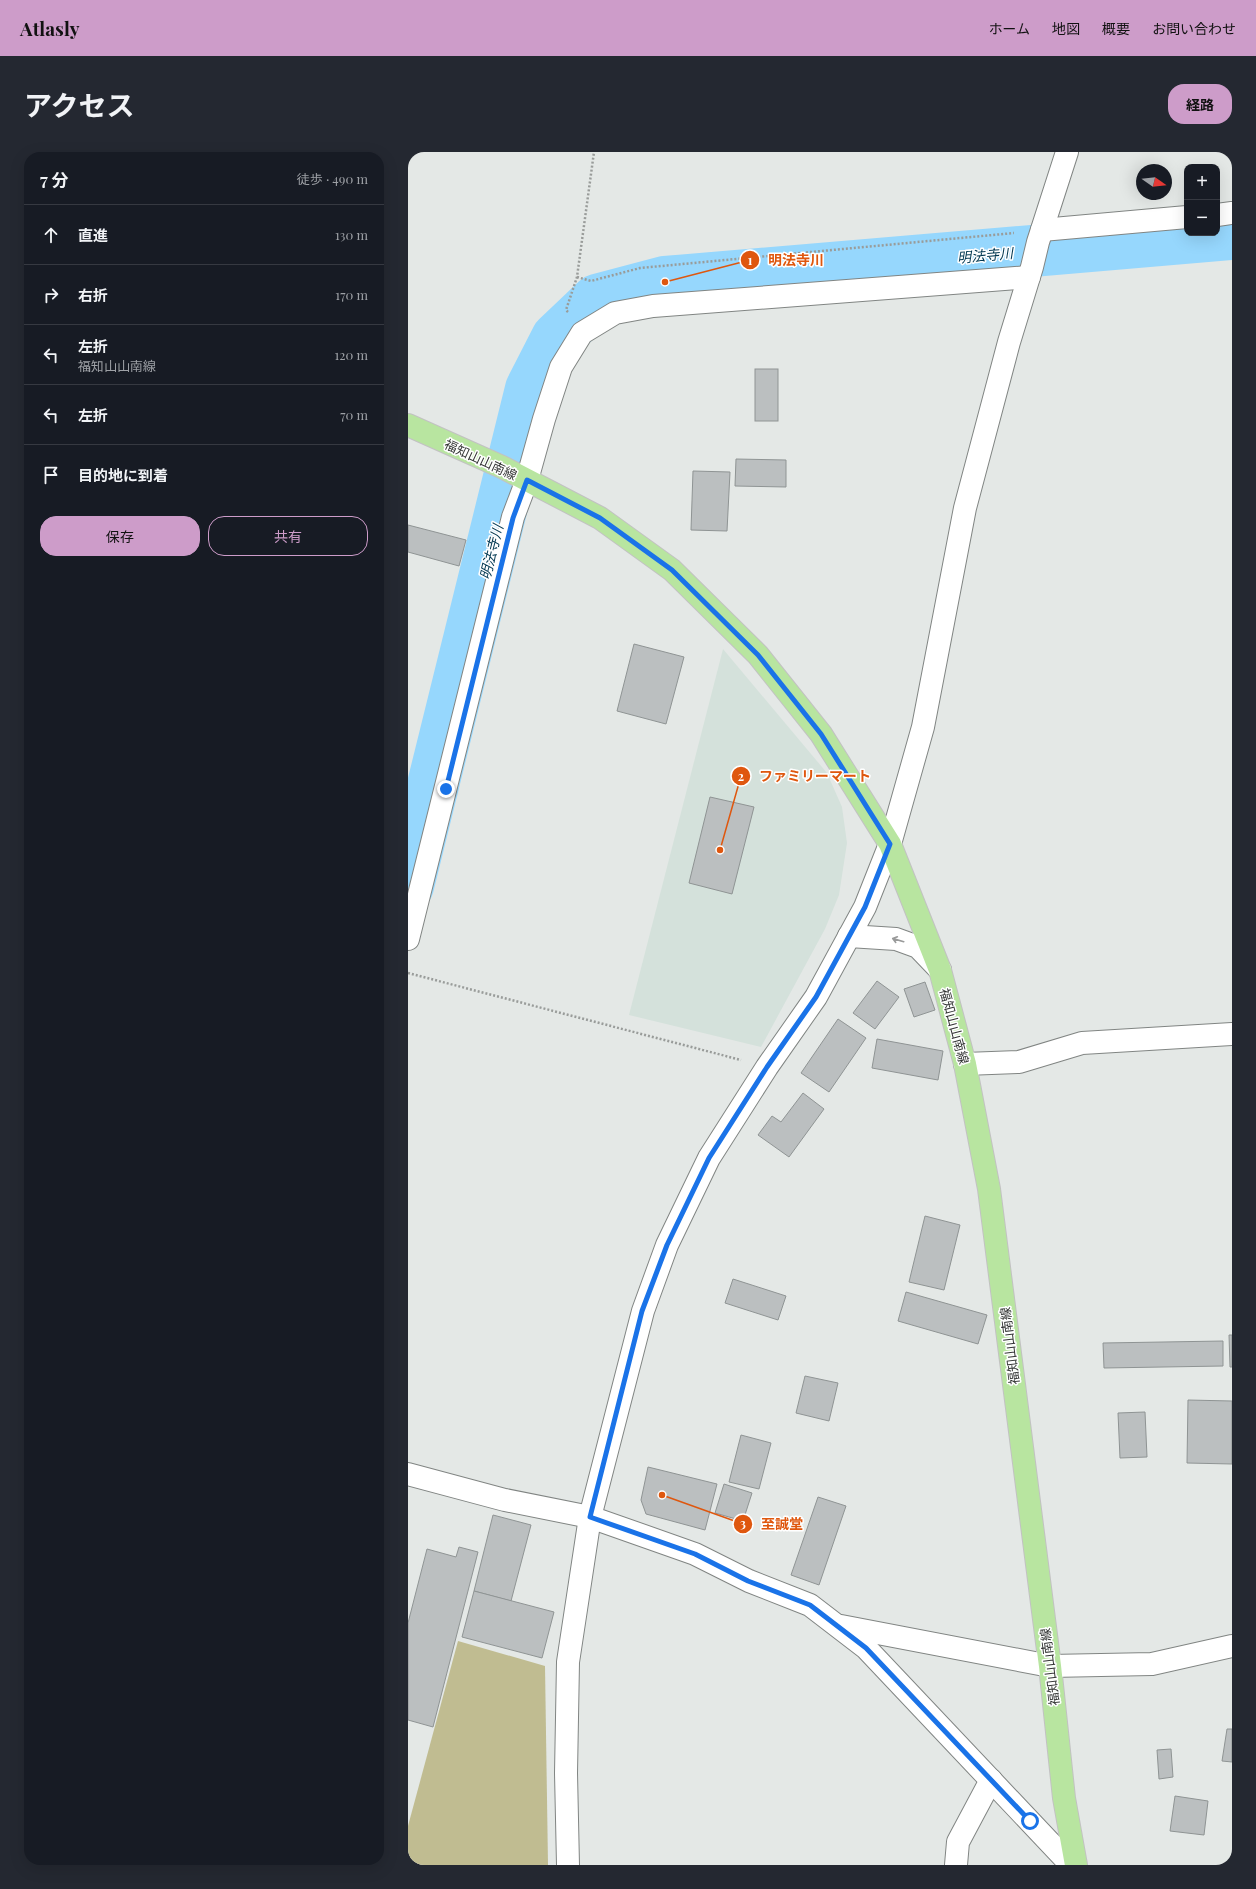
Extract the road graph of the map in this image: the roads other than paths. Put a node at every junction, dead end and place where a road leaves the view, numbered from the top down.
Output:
1 (1067, 152) edge
2 (1232, 213) edge
3 (1220, 215) edge
4 (1184, 217) edge
5 (1040, 236) junction
6 (1030, 272) junction
7 (408, 425) edge
8 (515, 474) junction
9 (890, 844) junction
10 (849, 936) junction
11 (408, 938) edge
12 (940, 970) junction
13 (1232, 1034) edge
14 (965, 1064) junction
15 (408, 1474) edge
16 (590, 1517) junction
17 (836, 1625) junction
18 (1232, 1646) edge
19 (1050, 1666) junction
20 (991, 1780) junction
21 (568, 1865) edge
22 (956, 1865) edge
23 (1071, 1865) edge
24 (1076, 1865) edge

1 - 5 street
2 - 3 street
4 - 5 street
5 - 6 street
6 - 8 street
6 - 9 street
7 - 8 main road, 福知山山南線
8 - 9 main road, 福知山山南線
8 - 11 street
9 - 10 street
9 - 12 main road, 福知山山南線
12 -> 10 street
10 - 16 street
12 - 14 main road, 福知山山南線
13 - 14 street
14 - 19 main road, 福知山山南線
15 - 16 street
16 - 17 street
16 - 21 street
17 - 19 street
17 - 20 street
18 - 19 street
19 - 24 main road, 福知山山南線
20 - 22 street
20 - 23 street

